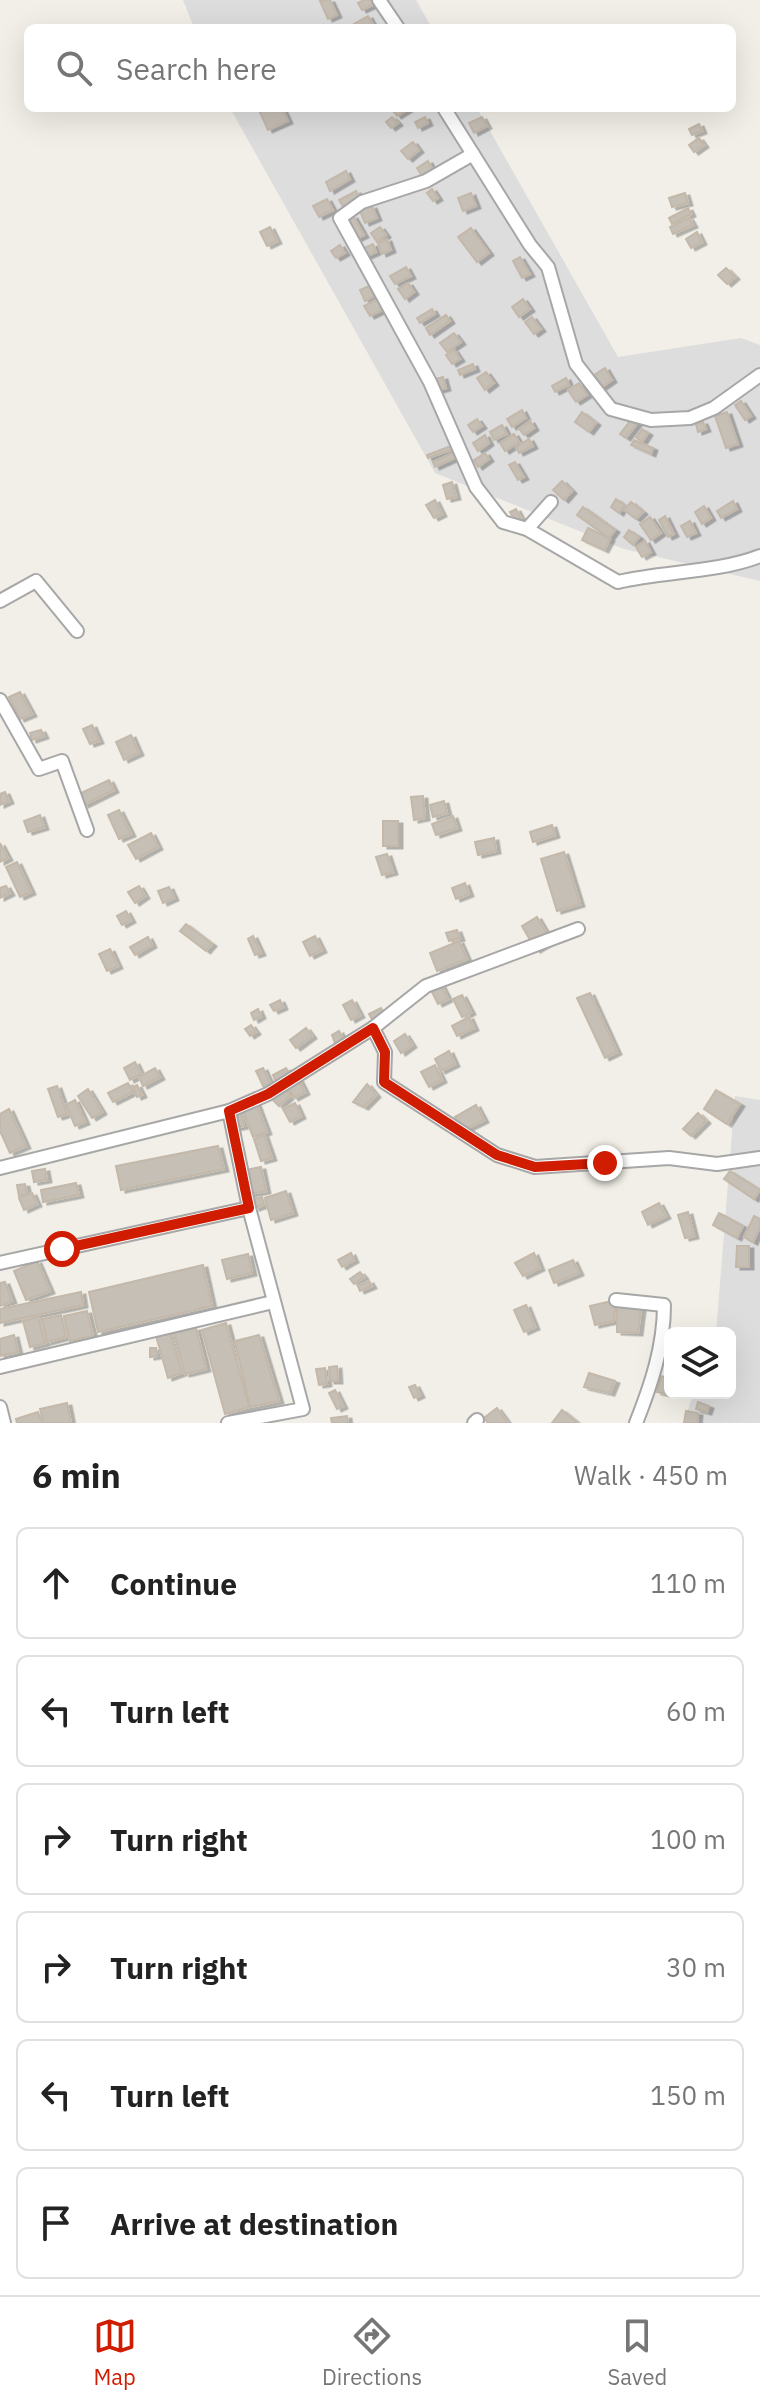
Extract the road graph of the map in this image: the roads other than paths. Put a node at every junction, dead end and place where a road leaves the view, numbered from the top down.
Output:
1 (379, 0) edge
2 (395, 24) edge
3 (447, 112) edge
4 (473, 154) junction
5 (760, 375) edge
6 (551, 502) dead end
7 (527, 529) junction
8 (760, 556) edge
9 (0, 601) edge
10 (77, 631) dead end
11 (0, 700) edge
12 (87, 830) dead end
13 (578, 929) dead end
14 (373, 1028) junction
15 (229, 1111) junction
16 (760, 1158) edge
17 (0, 1168) edge
18 (249, 1208) junction
19 (0, 1263) edge
20 (616, 1300) dead end
21 (273, 1302) junction
22 (0, 1367) edge
23 (0, 1407) edge
24 (303, 1409) junction
25 (4, 1423) edge
26 (228, 1423) edge
27 (305, 1423) edge
28 (636, 1423) edge

1 - 2 street
3 - 4 street
4 - 5 street
4 - 7 street
6 - 7 street
7 - 8 street
9 - 10 street
11 - 12 street
13 - 14 street
14 - 15 street
14 - 16 street
15 - 17 street
15 - 18 street
18 - 19 street
18 - 21 street
20 - 28 street
21 - 22 street
21 - 24 street
23 - 25 street
24 - 26 street
24 - 27 street

